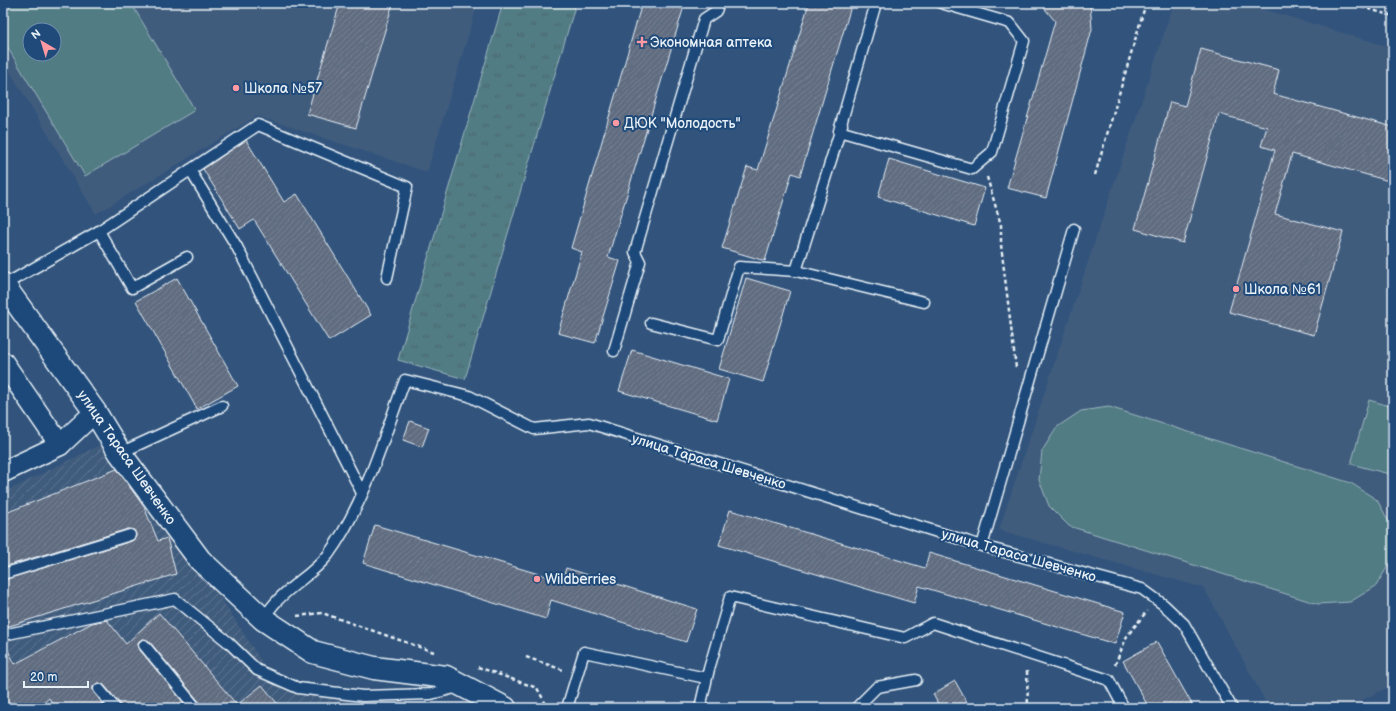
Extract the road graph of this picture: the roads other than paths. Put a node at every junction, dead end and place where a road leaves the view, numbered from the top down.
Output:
1 (719, 3) edge
2 (876, 3) edge
3 (941, 3) edge
4 (841, 128) junction
5 (190, 170) junction
6 (1074, 230) dead end
7 (99, 231) junction
8 (187, 257) dead end
9 (796, 271) junction
10 (387, 278) dead end
11 (3, 285) edge
12 (924, 302) dead end
13 (652, 323) dead end
14 (614, 350) dead end
15 (3, 362) edge
16 (222, 406) dead end
17 (95, 412) junction
18 (60, 444) junction
19 (120, 453) junction
20 (3, 472) edge
21 (362, 493) junction
22 (130, 535) dead end
23 (982, 546) junction
24 (3, 574) edge
25 (263, 620) junction
26 (3, 635) edge
27 (144, 645) dead end
28 (706, 678) junction
29 (916, 680) dead end
30 (463, 686) junction
31 (100, 690) dead end
32 (115, 708) edge
33 (196, 708) edge
34 (506, 708) edge
35 (567, 708) edge
36 (700, 708) edge
37 (856, 708) edge
38 (1124, 708) edge
39 (1232, 708) edge

1 - 14 lane
2 - 4 lane
3 - 4 lane
4 - 9 lane
5 - 7 lane
5 - 10 lane
5 - 21 lane
6 - 23 lane
7 - 8 lane
7 - 11 lane
9 - 12 lane
9 - 13 lane
11 - 17 street, улица Тараса Шевченко
15 - 18 street
16 - 19 lane
17 - 18 street
17 - 19 street, улица Тараса Шевченко
18 - 20 street
19 - 25 street, улица Тараса Шевченко
21 - 23 lane, улица Тараса Шевченко
21 - 25 lane, улица Тараса Шевченко
22 - 24 lane
23 - 39 lane, улица Тараса Шевченко
25 - 30 street, улица Тараса Шевченко
26 - 30 lane
27 - 33 lane
28 - 35 lane
28 - 36 lane
28 - 38 lane
29 - 37 lane
30 - 34 street, улица Тараса Шевченко
31 - 32 lane

